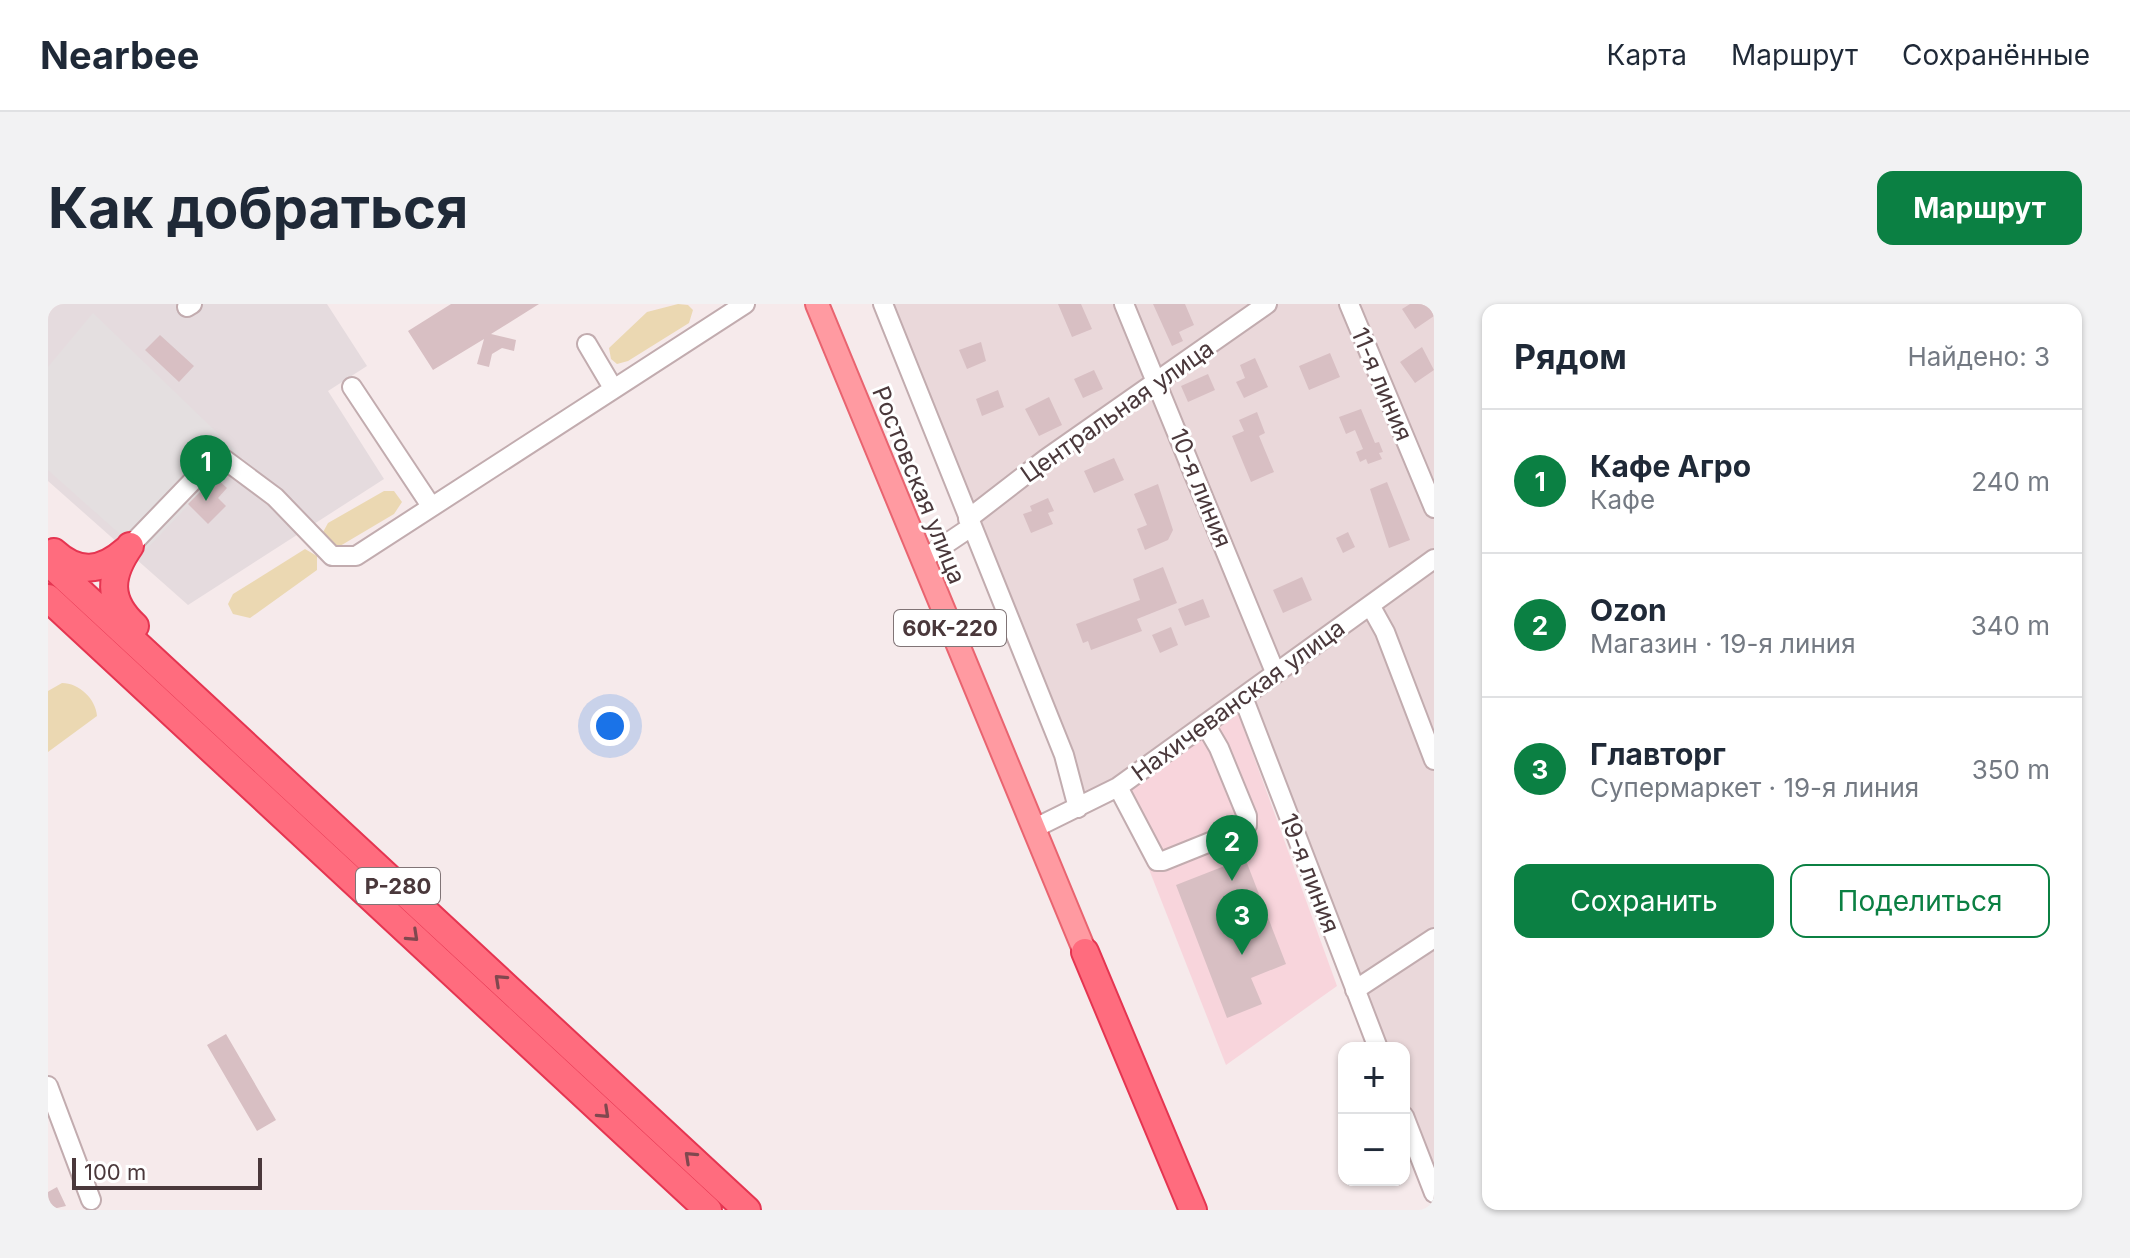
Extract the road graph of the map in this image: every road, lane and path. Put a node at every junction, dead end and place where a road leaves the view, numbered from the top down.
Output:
1 (745, 304) edge
2 (817, 304) edge
3 (883, 304) edge
4 (1124, 304) edge
5 (1267, 304) edge
6 (1349, 304) edge
7 (587, 344) dead end
8 (1157, 383) junction
9 (352, 387) dead end
10 (613, 388) junction
11 (431, 506) junction
12 (1434, 508) edge
13 (970, 523) junction
14 (48, 546) edge
15 (130, 546) junction
16 (1434, 559) edge
17 (922, 560) junction
18 (48, 562) edge
19 (48, 598) edge
20 (1370, 605) junction
21 (48, 628) edge
22 (1275, 672) junction
23 (1243, 697) junction
24 (1205, 724) junction
25 (1434, 760) edge
26 (1118, 787) junction
27 (1078, 808) junction
28 (1033, 829) junction
29 (367, 857) junction
30 (382, 907) junction
31 (1434, 938) edge
32 (1085, 952) junction
33 (1355, 990) junction
34 (1376, 1042) edge
35 (48, 1086) edge
36 (1410, 1131) edge
37 (1434, 1193) edge
38 (91, 1200) dead end
39 (708, 1210) edge
40 (747, 1210) edge
41 (1177, 1210) edge
42 (1193, 1210) edge

1 - 10 street
2 - 17 main road, Ростовская улица / 60К-220
3 - 13 street, Ростовская улица
4 - 8 street, 10-я линия
5 - 8 street, Центральная улица
6 - 12 street, 11-я линия
7 - 10 street
8 - 13 street, Центральная улица
8 - 22 street, 10-я линия
9 - 11 street
10 - 11 street
11 - 15 street
13 - 17 street, Центральная улица
13 - 27 street, Ростовская улица
14 - 15 highway
15 - 29 highway
16 - 20 street, Нахичеванская улица
17 - 28 main road, Ростовская улица / 60К-220
18 - 29 highway, Р-280
19 - 30 highway, Р-280
20 - 22 street, Нахичеванская улица
20 - 25 street
21 - 30 highway
22 - 23 street, Нахичеванская улица
23 - 24 street, Нахичеванская улица
23 - 33 street, 19-я линия
24 - 26 street, Нахичеванская улица
24 - 26 street
26 - 27 street, Нахичеванская улица
27 - 28 street, Нахичеванская улица
28 - 32 main road, Ростовская улица / 60К-220
40 -> 29 highway, Р-280
30 -> 39 highway, Р-280
31 - 33 street
32 - 41 highway, 60К-220
32 - 42 highway, 60К-220
33 - 34 street, 19-я линия
35 - 38 street
36 - 37 street

